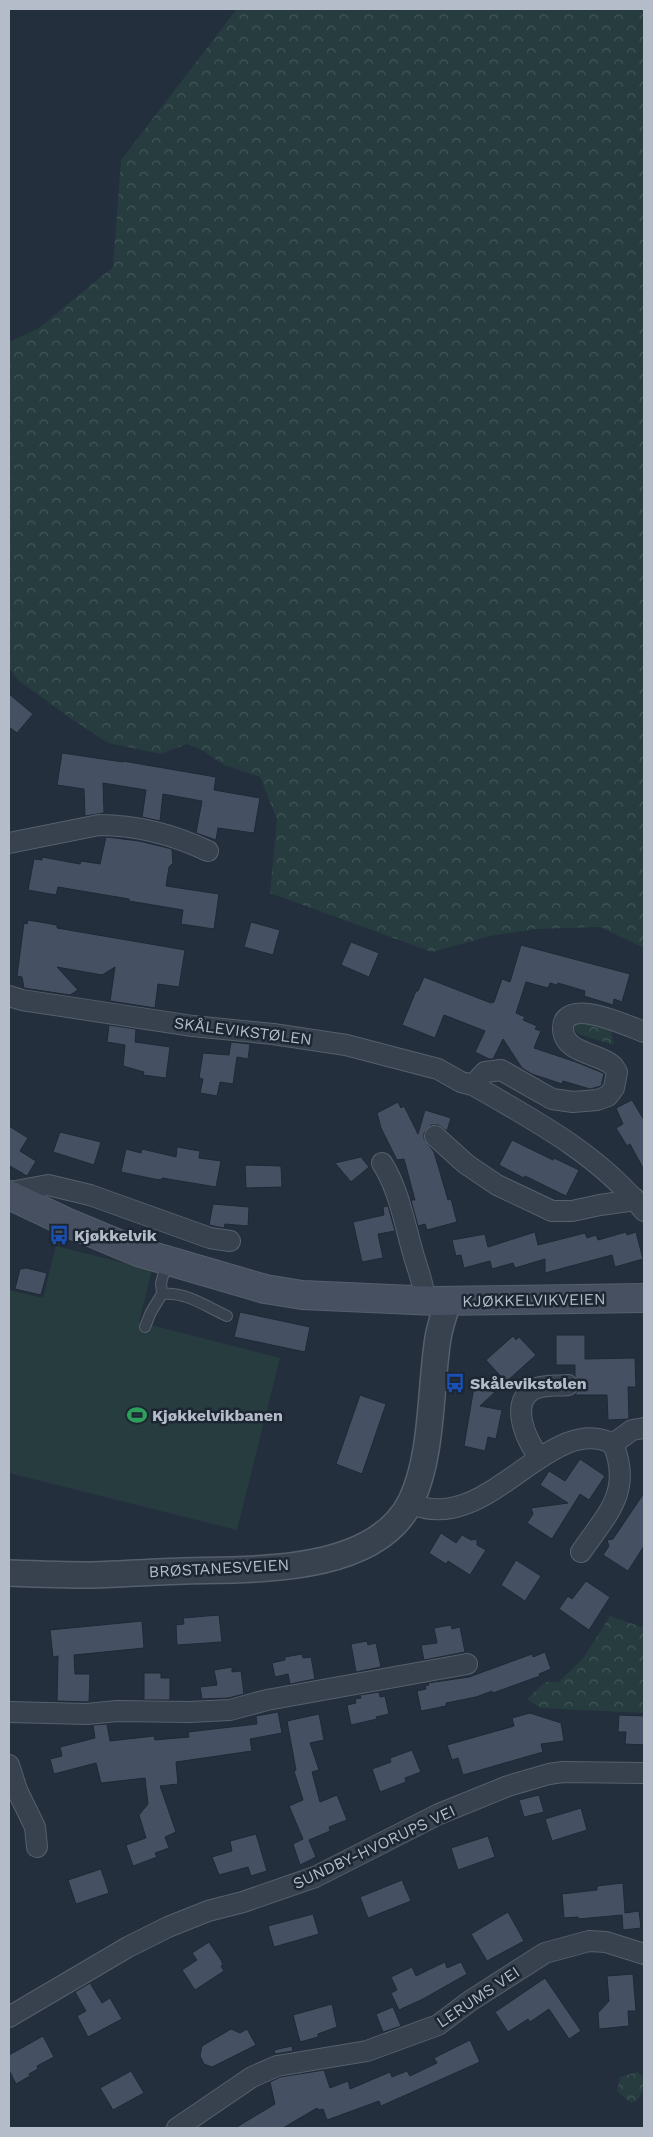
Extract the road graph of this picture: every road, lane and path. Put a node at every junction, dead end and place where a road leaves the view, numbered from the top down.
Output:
1 (9, 843) edge
2 (208, 851) dead end
3 (9, 996) edge
4 (644, 1032) edge
5 (473, 1086) junction
6 (435, 1136) dead end
7 (382, 1163) dead end
8 (9, 1195) edge
9 (639, 1205) edge
10 (230, 1241) dead end
11 (167, 1262) junction
12 (162, 1294) junction
13 (644, 1298) edge
14 (436, 1301) junction
15 (227, 1316) dead end
16 (146, 1327) dead end
17 (568, 1384) dead end
18 (644, 1428) edge
19 (613, 1444) junction
20 (540, 1458) junction
21 (410, 1503) junction
22 (581, 1552) dead end
23 (9, 1573) edge
24 (467, 1664) dead end
25 (9, 1712) edge
26 (9, 1765) edge
27 (644, 1773) edge
28 (37, 1847) dead end
29 (644, 1954) edge
30 (9, 2017) edge
31 (177, 2128) edge

1 - 2 street
3 - 5 street, SKÅLEVIKSTØLEN
4 - 5 street
5 - 9 street, SKÅLEVIKSTØLEN
6 - 9 street, SKÅLEVIKSTØLEN
7 - 14 street
8 - 10 street, KJØKKELVIKVEIEN
8 - 11 main road, KJØKKELVIKVEIEN
11 - 12 lane
11 - 14 main road, KJØKKELVIKVEIEN
12 - 15 lane
12 - 16 lane
13 - 14 main road, KJØKKELVIKVEIEN
14 - 21 street, BRØSTANESVEIEN
17 - 20 street
18 - 19 street
19 - 20 street
19 - 22 street
20 - 21 street
21 - 23 street, BRØSTANESVEIEN
24 - 25 street
26 - 28 street
27 - 30 street, SUNDBY-HVORUPS VEI
29 - 31 street, LERUMS VEI

